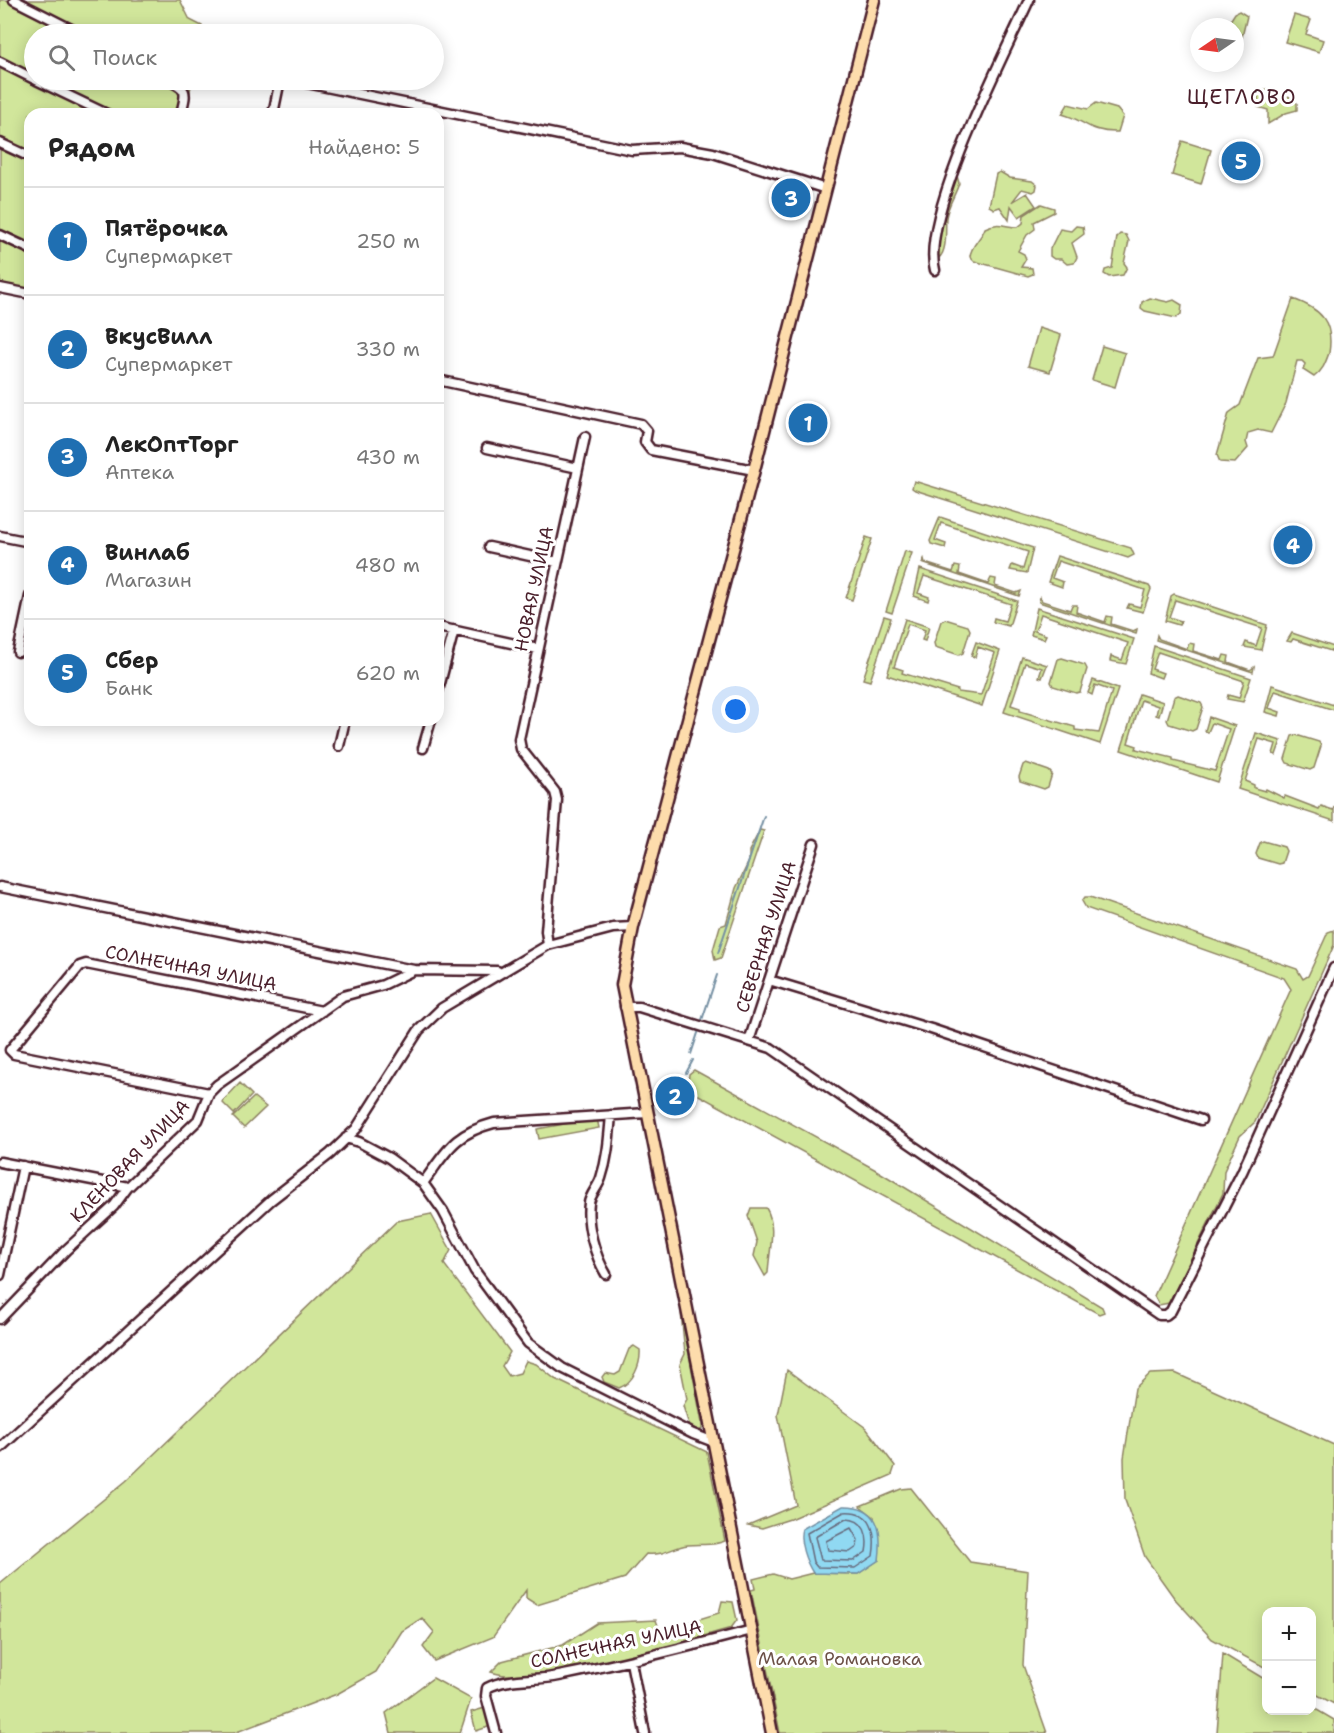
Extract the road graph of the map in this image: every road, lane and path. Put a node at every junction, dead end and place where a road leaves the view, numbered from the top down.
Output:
1 (14, 0) edge
2 (874, 0) edge
3 (1029, 0) edge
4 (61, 24) edge
5 (0, 62) edge
6 (24, 74) edge
7 (57, 90) edge
8 (184, 90) edge
9 (278, 90) edge
10 (340, 90) edge
11 (406, 104) junction
12 (94, 108) edge
13 (182, 108) edge
14 (274, 108) edge
15 (405, 108) edge
16 (426, 108) edge
17 (444, 112) edge
18 (0, 142) edge
19 (24, 154) edge
20 (826, 189) junction
21 (0, 234) edge
22 (24, 246) edge
23 (935, 270) dead end
24 (0, 288) edge
25 (24, 293) edge
26 (444, 381) edge
27 (585, 437) dead end
28 (487, 448) dead end
29 (578, 468) junction
30 (754, 470) junction
31 (0, 536) edge
32 (24, 541) edge
33 (489, 547) dead end
34 (556, 562) junction
35 (24, 624) edge
36 (444, 628) edge
37 (454, 630) junction
38 (538, 649) junction
39 (18, 652) dead end
40 (444, 668) edge
41 (344, 726) edge
42 (428, 726) edge
43 (339, 746) dead end
44 (423, 748) dead end
45 (814, 844) dead end
46 (0, 887) edge
47 (633, 927) junction
48 (548, 945) junction
49 (1334, 968) edge
50 (414, 969) junction
51 (501, 971) junction
52 (769, 980) junction
53 (625, 1007) junction
54 (322, 1011) junction
55 (749, 1041) junction
56 (209, 1093) junction
57 (647, 1113) junction
58 (611, 1115) junction
59 (1201, 1120) dead end
60 (346, 1138) junction
61 (0, 1162) edge
62 (23, 1166) junction
63 (423, 1183) junction
64 (128, 1187) junction
65 (606, 1274) dead end
66 (0, 1275) edge
67 (0, 1319) edge
68 (714, 1442) junction
69 (0, 1448) edge
70 (752, 1630) junction
71 (631, 1662) junction
72 (496, 1733) edge
73 (645, 1733) edge
74 (772, 1733) edge

1 - 4 street
2 - 20 main road
3 - 23 street
5 - 6 street
7 - 12 street
8 - 13 street
9 - 14 street
10 - 11 street
11 - 15 street
11 - 16 street
17 - 20 street
18 - 19 street
20 - 30 main road
21 - 22 street
24 - 25 street
26 - 30 street
27 - 29 street, НОВАЯ УЛИЦА
28 - 29 street
29 - 34 street, НОВАЯ УЛИЦА
30 - 47 main road
31 - 32 street
33 - 34 street
34 - 38 street, НОВАЯ УЛИЦА
35 - 39 street
36 - 37 street
37 - 38 street
37 - 40 street
38 - 48 street, НОВАЯ УЛИЦА
41 - 43 street
42 - 44 street
45 - 52 street, СЕВЕРНАЯ УЛИЦА
46 - 50 street
47 - 48 street
47 - 53 main road
48 - 51 street
49 - 55 street
50 - 51 street
50 - 54 street, КЛЕНОВАЯ УЛИЦА
51 - 60 street
52 - 55 street, СЕВЕРНАЯ УЛИЦА
52 - 59 street
53 - 55 street
53 - 57 main road
54 - 56 street, КЛЕНОВАЯ УЛИЦА
54 - 56 street, СОЛНЕЧНАЯ УЛИЦА
56 - 64 street, КЛЕНОВАЯ УЛИЦА
57 - 58 street
57 - 68 main road
58 - 63 street
58 - 65 street
60 - 63 street
60 - 69 street
61 - 62 street
62 - 64 street
62 - 66 street
63 - 68 street
64 - 67 street, КЛЕНОВАЯ УЛИЦА
68 - 70 main road
70 - 71 street, СОЛНЕЧНАЯ УЛИЦА
70 - 74 main road
71 - 72 street, СОЛНЕЧНАЯ УЛИЦА
71 - 73 street

